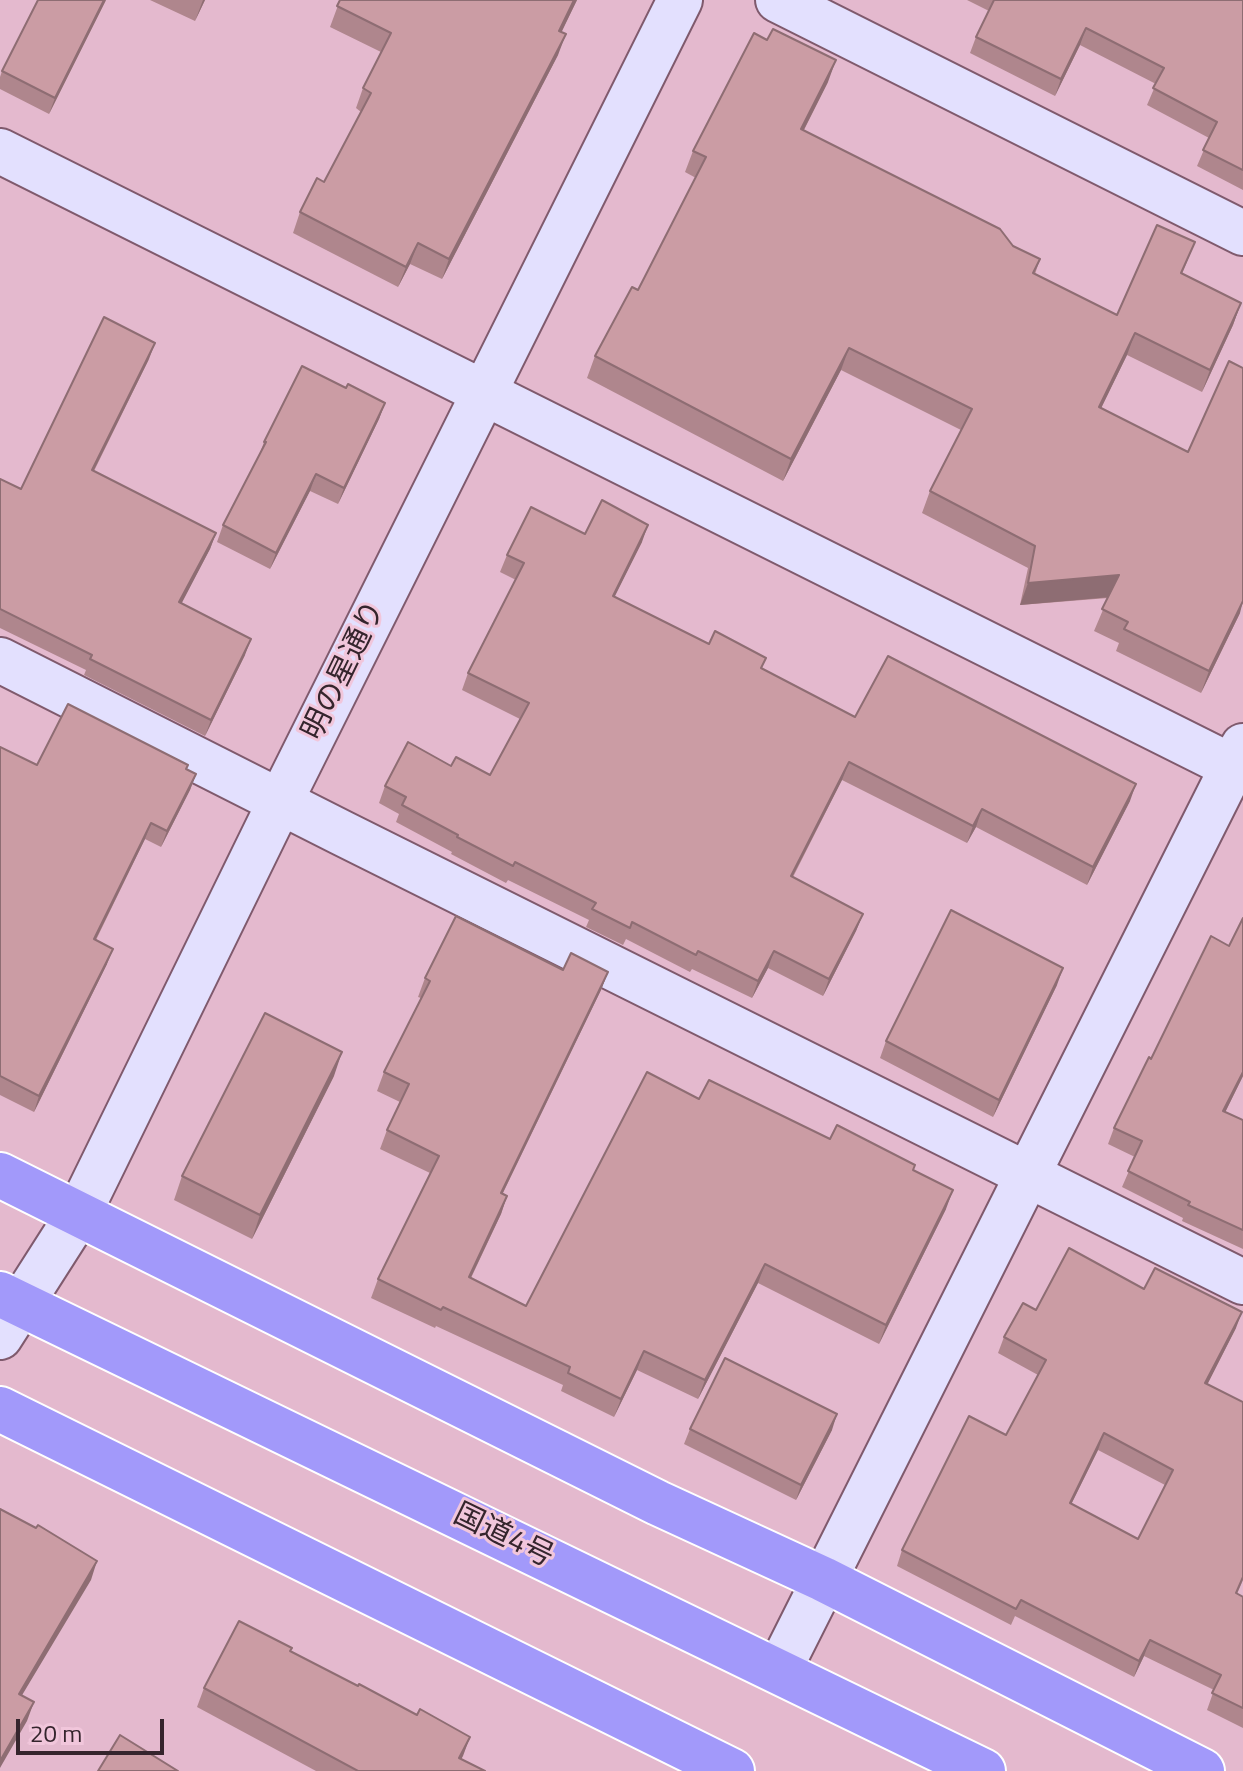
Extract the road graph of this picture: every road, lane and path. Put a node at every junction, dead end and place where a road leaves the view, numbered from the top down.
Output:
1 (680, 0) edge
2 (778, 0) edge
3 (0, 151) edge
4 (1243, 233) edge
5 (484, 392) junction
6 (0, 660) edge
7 (1240, 762) edge
8 (280, 802) junction
9 (0, 1175) edge
10 (1027, 1175) junction
11 (78, 1215) junction
12 (1243, 1282) edge
13 (7, 1312) edge
14 (0, 1409) edge
15 (823, 1579) junction
16 (779, 1670) junction
17 (732, 1771) edge
18 (983, 1771) edge
19 (1202, 1771) edge

1 - 5 street, 明の星通り
2 - 4 street
3 - 5 street
5 - 7 street
5 - 8 street, 明の星通り
6 - 8 street
7 - 10 street
8 - 10 street
8 - 11 street, 明の星通り
9 - 11 highway
10 - 12 street
10 - 15 street
11 - 13 street, 明の星通り
11 - 15 highway
13 - 16 highway, 国道4号
14 - 17 highway
15 - 16 street
15 - 19 highway
16 - 18 highway, 国道4号

